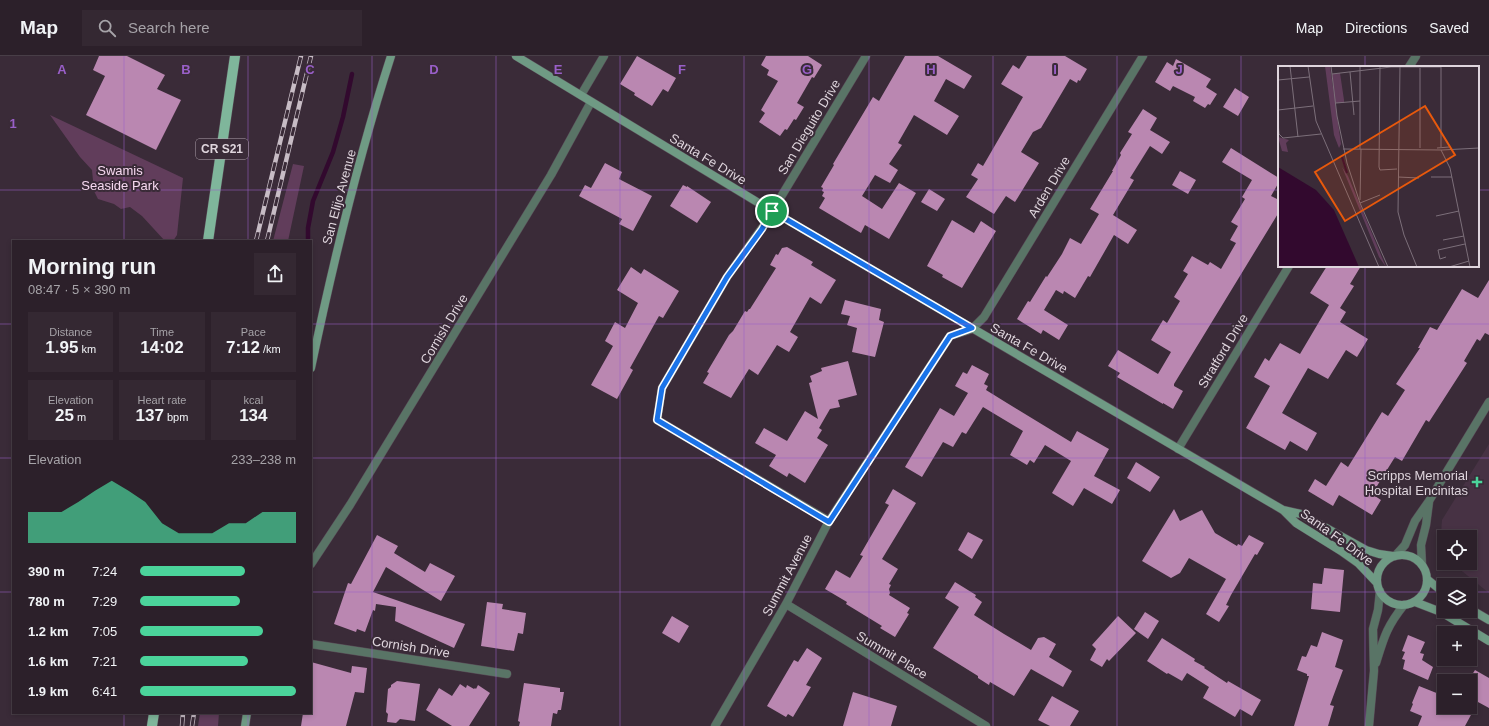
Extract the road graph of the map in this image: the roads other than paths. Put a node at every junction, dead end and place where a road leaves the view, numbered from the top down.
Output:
1 (235, 56) edge
2 (391, 56) edge
3 (516, 56) edge
4 (604, 56) edge
5 (866, 56) edge
6 (1143, 56) edge
7 (1416, 56) edge
8 (1411, 66) edge
9 (581, 95) junction
10 (591, 102) junction
11 (772, 211) junction
12 (208, 240) edge
13 (1288, 267) edge
14 (972, 328) junction
15 (312, 363) edge
16 (1489, 402) edge
17 (1178, 449) junction
18 (1429, 501) junction
19 (1283, 510) junction
20 (829, 522) junction
21 (1394, 556) junction
22 (312, 563) edge
23 (1422, 565) junction
24 (1427, 579) junction
25 (1377, 583) junction
26 (1437, 587) edge
27 (1380, 592) junction
28 (1415, 602) junction
29 (786, 604) junction
30 (1404, 605) junction
31 (1477, 613) edge
32 (1489, 620) edge
33 (1489, 640) edge
34 (312, 644) edge
35 (1374, 671) junction
36 (507, 674) dead end
37 (154, 714) edge
38 (247, 714) edge
39 (152, 726) edge
40 (245, 726) edge
41 (715, 726) edge
42 (986, 726) edge
43 (1369, 726) edge

1 - 12 main road, CR S21
2 - 15 main road, San Elijo Avenue
3 - 9 main road, Santa Fe Drive
4 - 9 street
5 - 11 street, San Dieguito Drive
6 - 14 street, Arden Drive
7 - 8 street
9 - 10 main road, Santa Fe Drive
10 - 11 main road, Santa Fe Drive
10 - 22 street, Cornish Drive
11 - 14 main road, Santa Fe Drive
11 - 20 street, San Dieguito Drive
13 - 17 street, Stratford Drive
14 - 17 main road, Santa Fe Drive
14 - 20 street, Summit Avenue
16 - 18 street
17 - 19 main road, Santa Fe Drive
18 - 21 street
18 - 23 street
19 - 21 main road, Santa Fe Drive
19 - 25 main road, Santa Fe Drive
20 - 29 street, Summit Avenue
21 - 23 main road
21 - 25 main road
23 - 24 main road
24 - 26 main road
24 - 28 main road
25 - 27 main road
27 - 30 main road
27 - 35 street
28 - 30 main road
28 - 33 main road
29 - 41 street, Summit Avenue
29 - 42 street, Summit Place
30 - 35 street
31 - 32 main road
34 - 36 street, Cornish Drive
35 - 43 street
37 - 39 main road
38 - 40 main road

